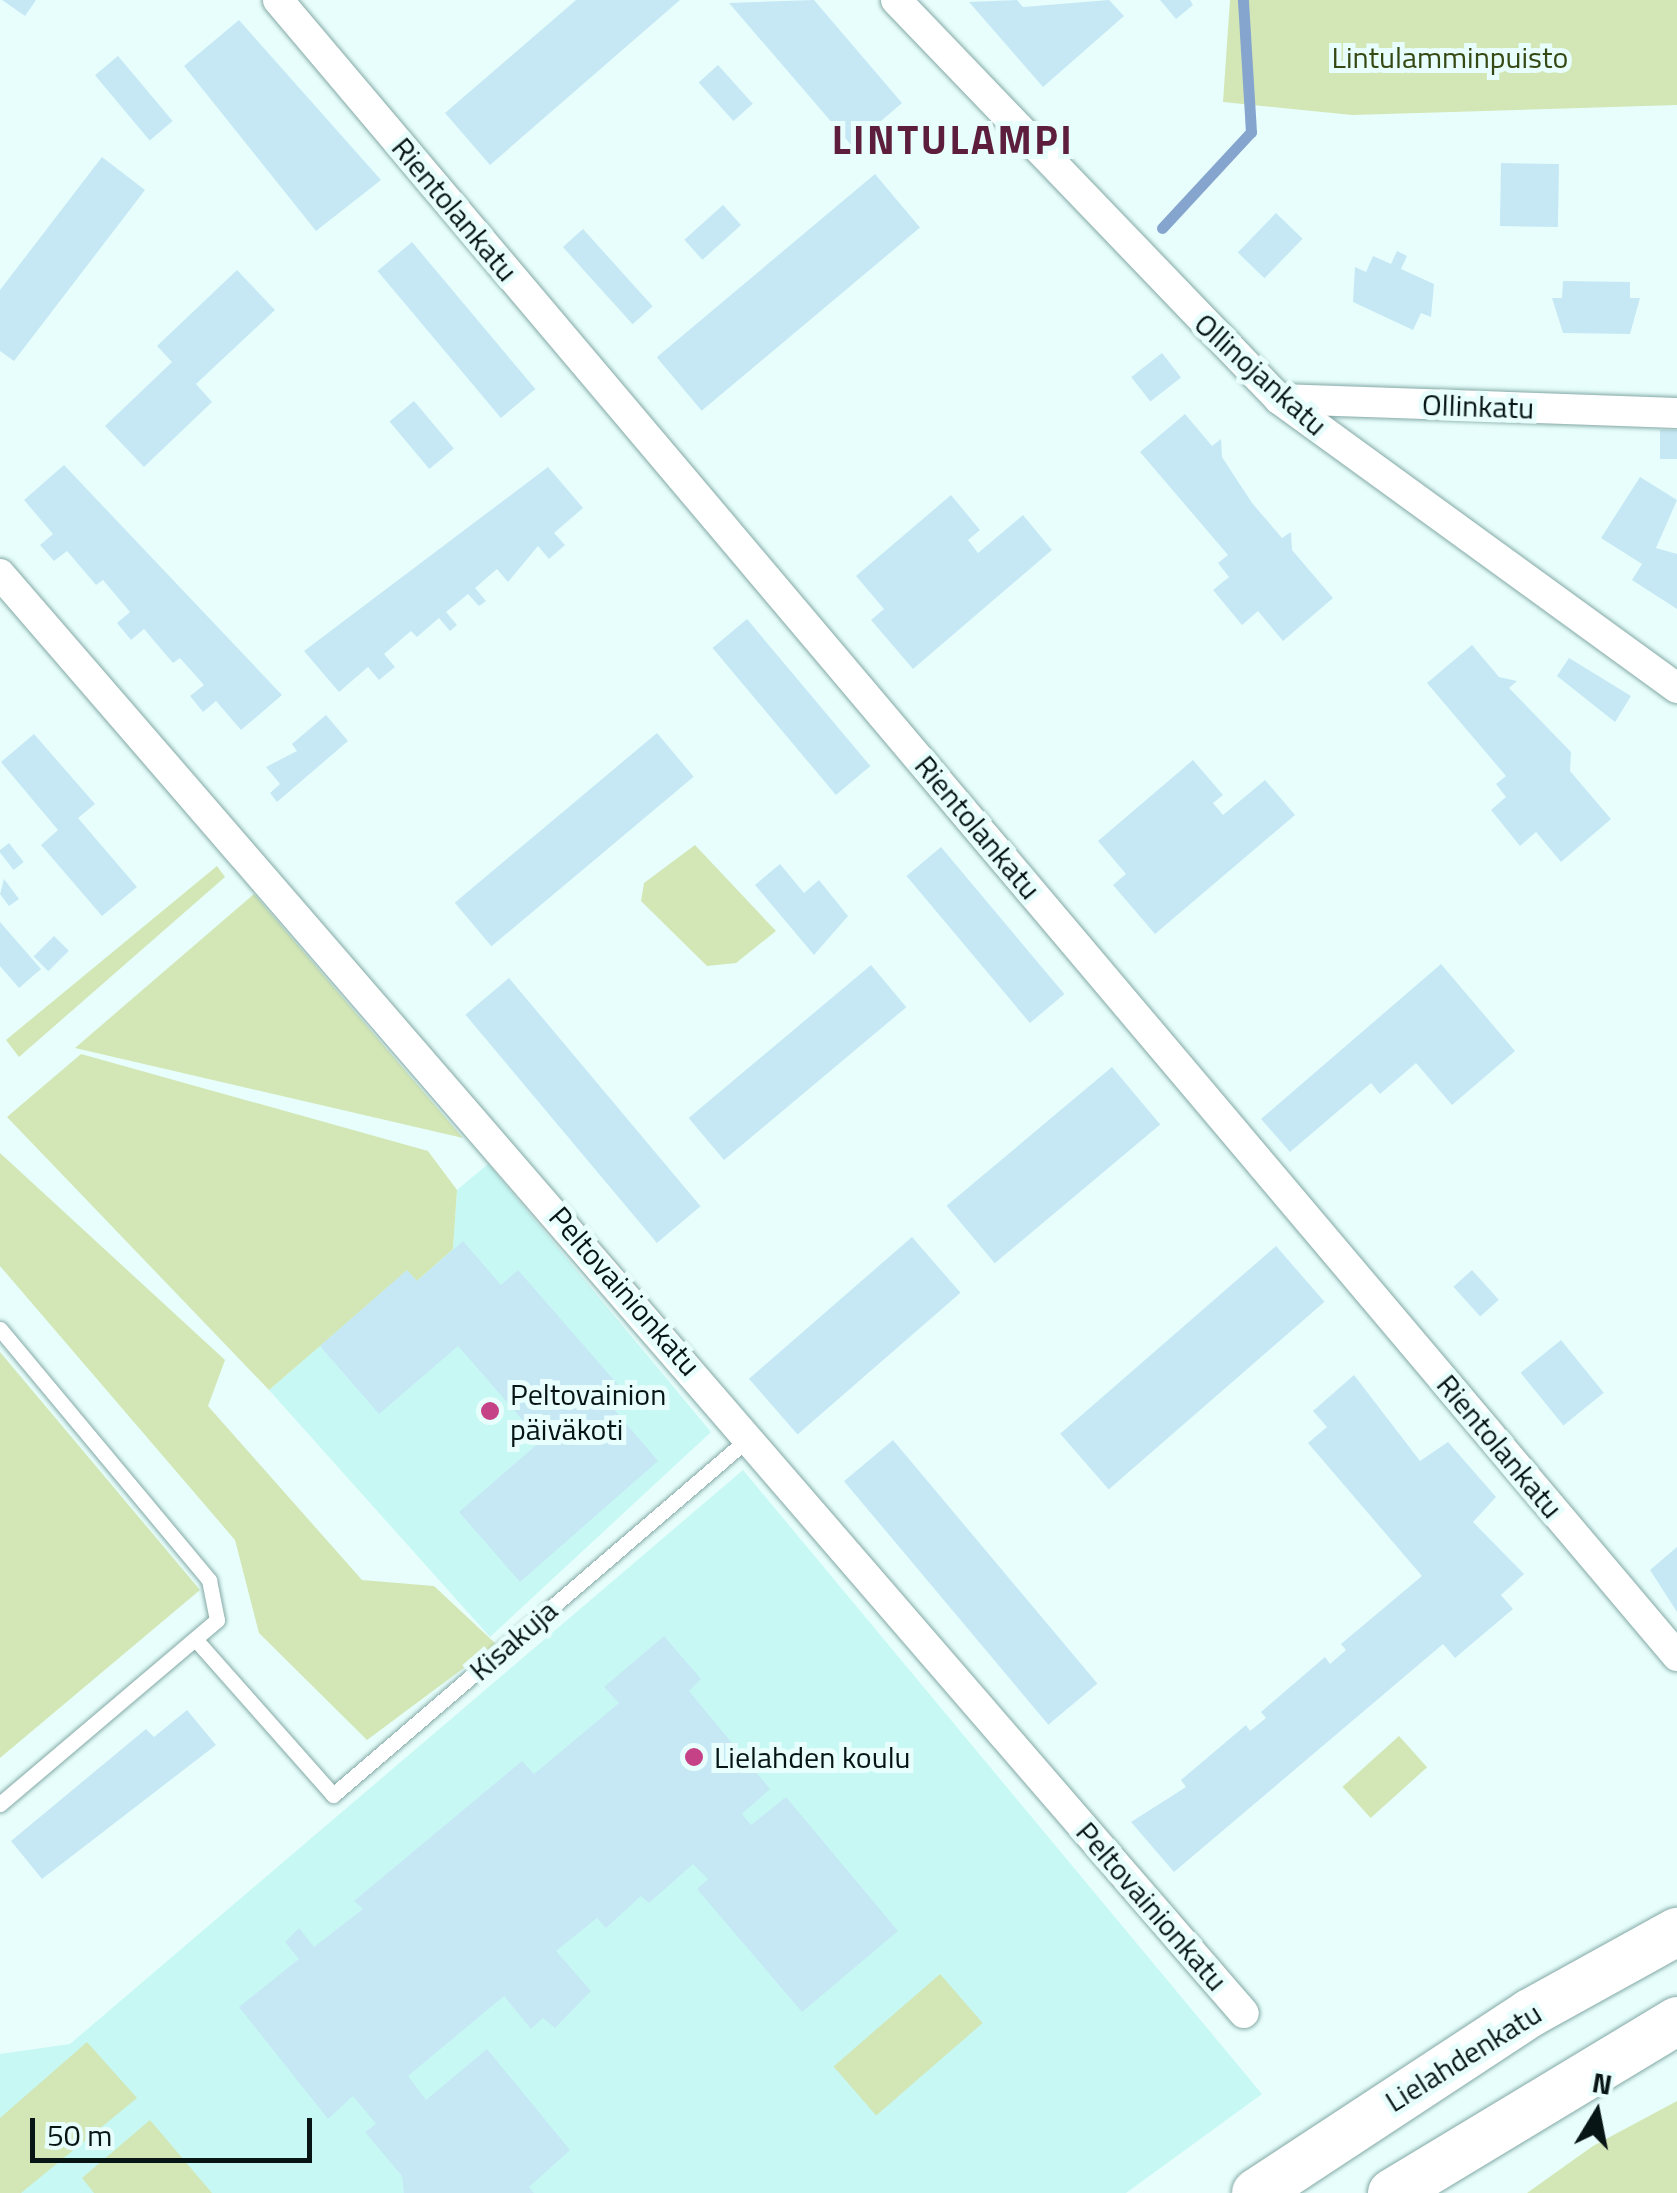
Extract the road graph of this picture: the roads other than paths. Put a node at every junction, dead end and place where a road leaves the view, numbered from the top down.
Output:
1 (278, 0) edge
2 (896, 0) edge
3 (1280, 399) junction
4 (1677, 413) edge
5 (0, 574) edge
6 (1677, 688) edge
7 (0, 1328) edge
8 (750, 1437) junction
9 (196, 1640) junction
10 (1677, 1656) edge
11 (0, 1804) edge
12 (1677, 1932) edge
13 (1244, 2013) dead end
14 (1677, 2021) edge
15 (1256, 2193) edge
16 (1392, 2193) edge

1 - 10 street, Rientolankatu
2 - 3 street, Ollinojankatu
3 - 4 street, Ollinkatu
3 - 6 street, Ollinojankatu
5 - 8 street, Peltovainionkatu
7 - 9 lane
8 - 9 lane, Kisakuja
8 - 13 street, Peltovainionkatu
9 - 11 lane
12 - 15 main road, Lielahdenkatu
14 - 16 main road

